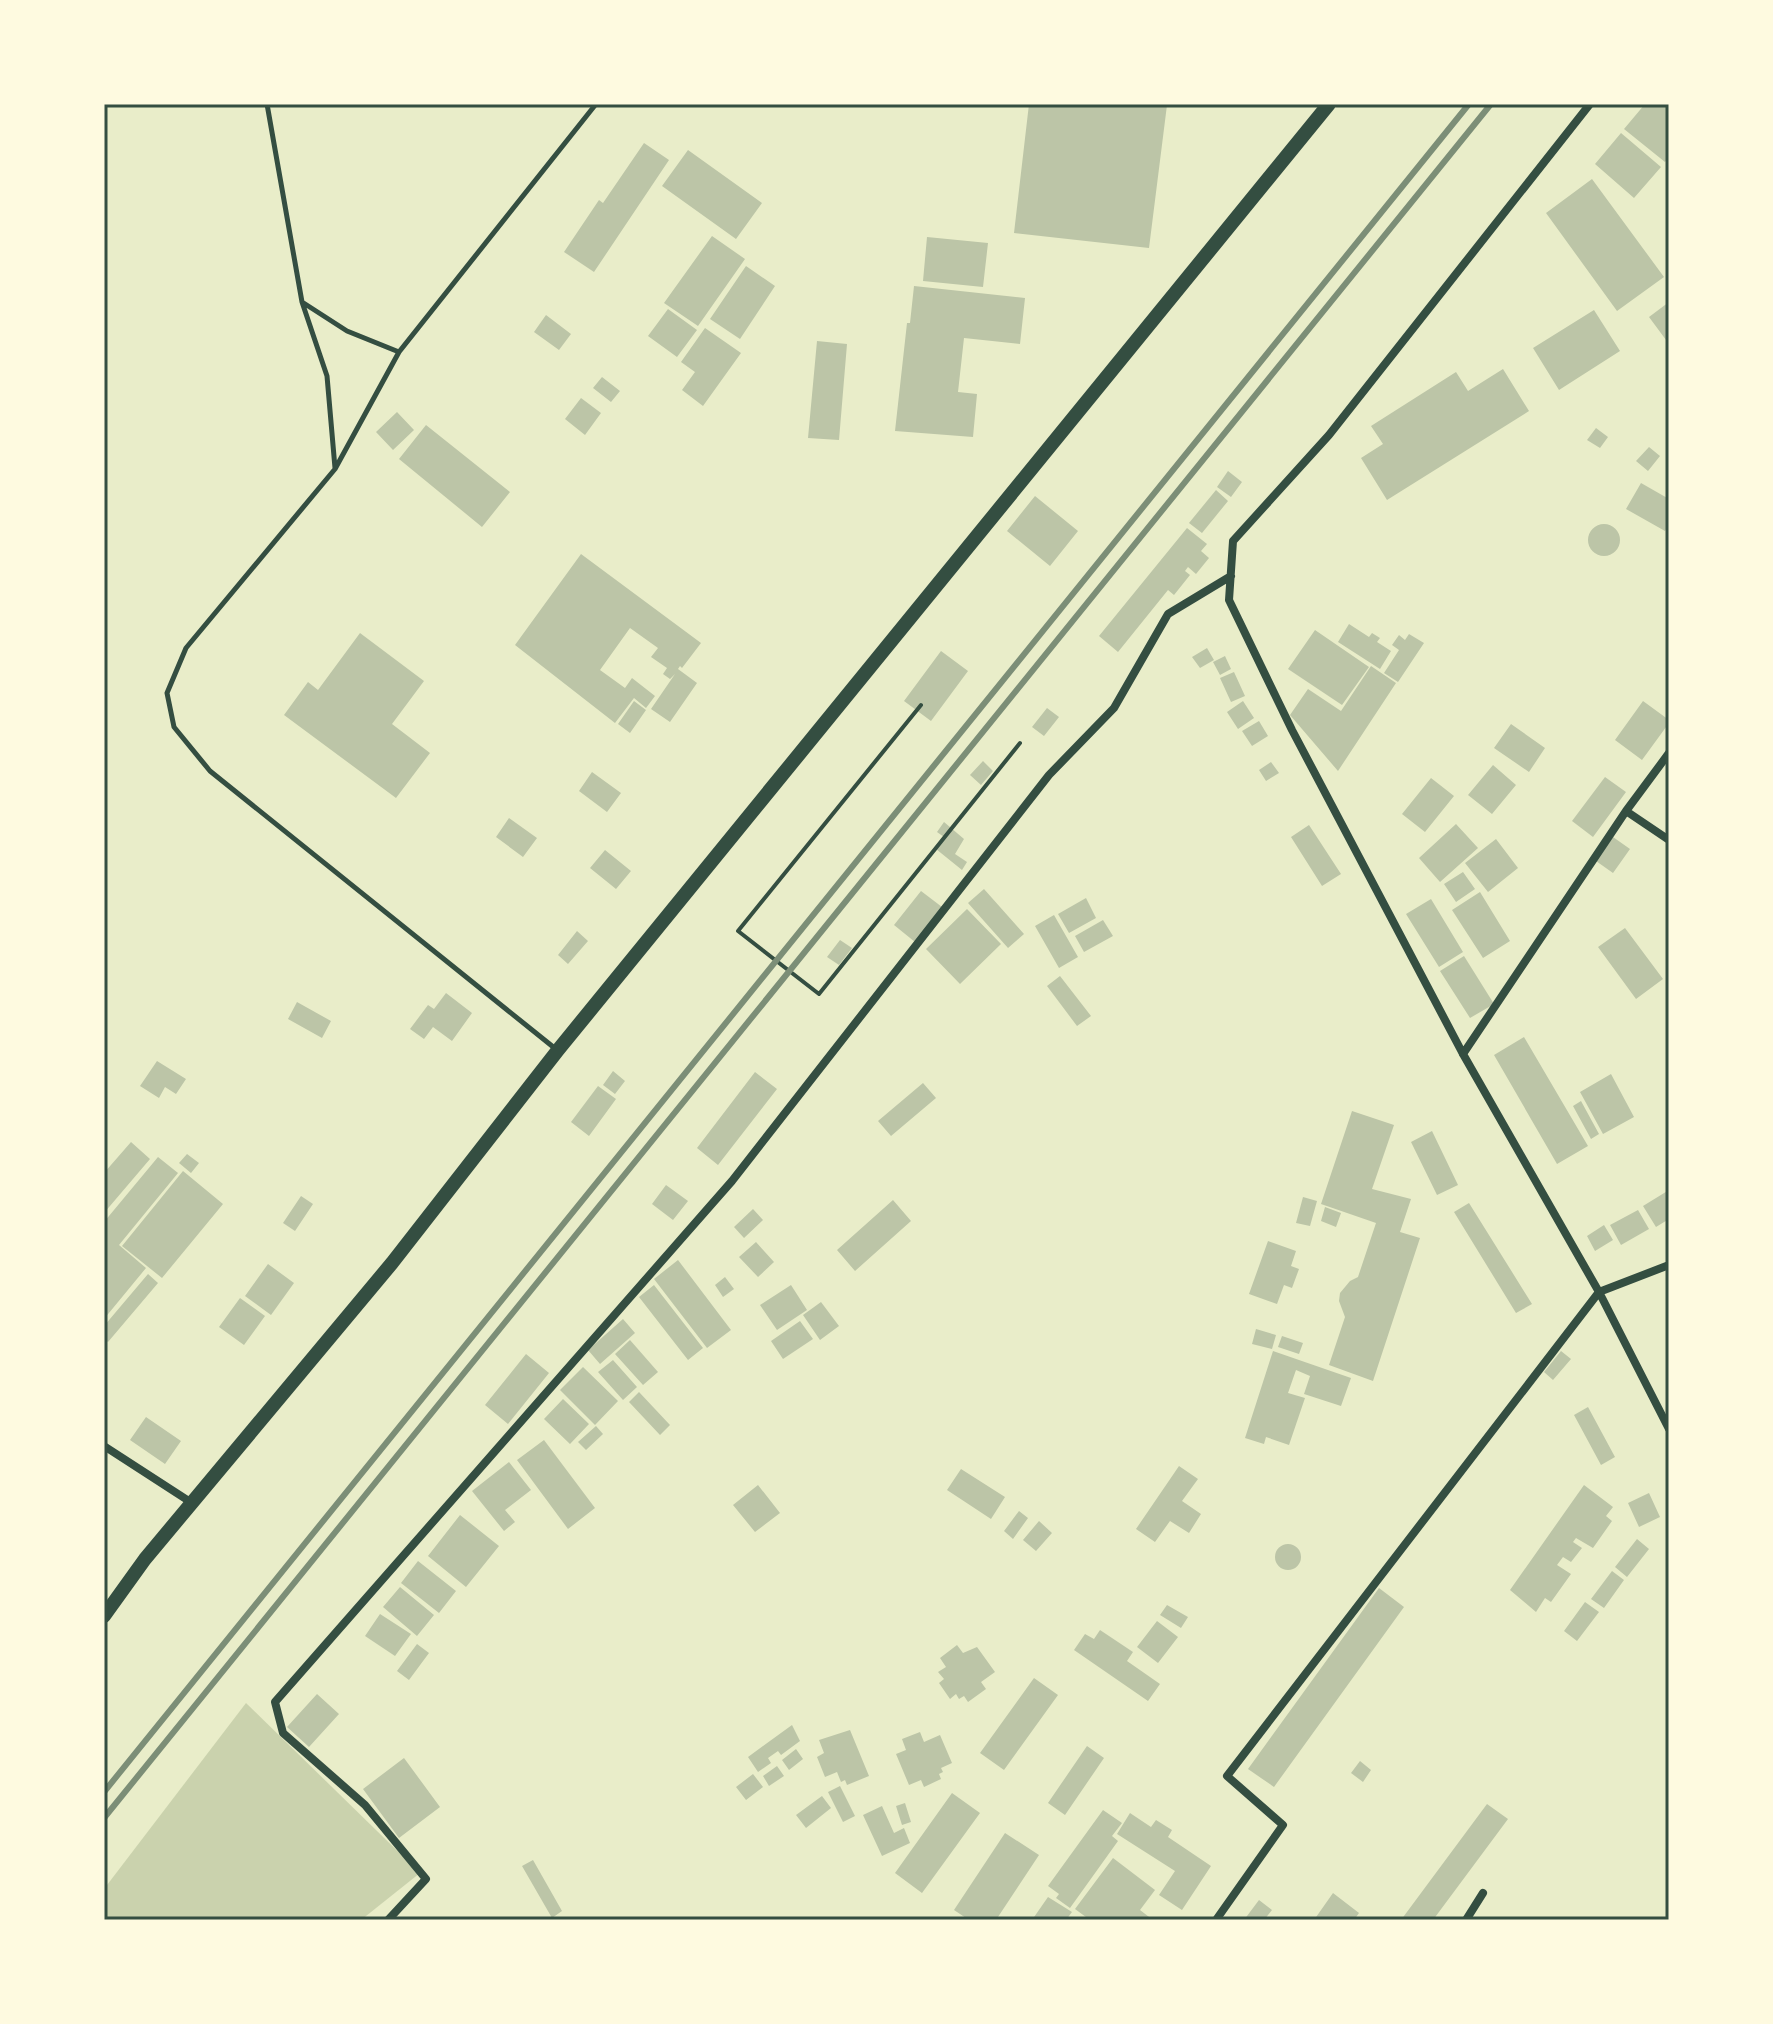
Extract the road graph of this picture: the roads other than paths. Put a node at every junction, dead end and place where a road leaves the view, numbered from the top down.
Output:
1 (267, 104) edge
2 (596, 104) edge
3 (1329, 104) edge
4 (1590, 104) edge
5 (302, 302) junction
6 (399, 352) junction
7 (335, 469) junction
8 (1231, 576) junction
9 (1669, 753) edge
10 (1626, 811) junction
11 (1669, 840) edge
12 (558, 1050) junction
13 (1463, 1054) junction
14 (1669, 1265) edge
15 (1599, 1292) junction
16 (1669, 1429) edge
17 (104, 1446) edge
18 (192, 1503) junction
19 (104, 1616) edge
20 (1483, 1893) dead end
21 (388, 1920) edge
22 (1216, 1920) edge
23 (1466, 1920) edge

1 - 5 lane
2 - 6 lane
3 - 12 main road
4 - 8 street
5 - 6 lane
5 - 7 lane
6 - 7 lane
7 - 12 lane
8 - 13 street
8 - 21 street
9 - 10 street
10 - 11 street
10 - 13 street
12 - 18 main road
13 - 15 street
14 - 15 street
15 - 16 street
15 - 22 street
17 - 18 street
18 - 19 main road
20 - 23 street

